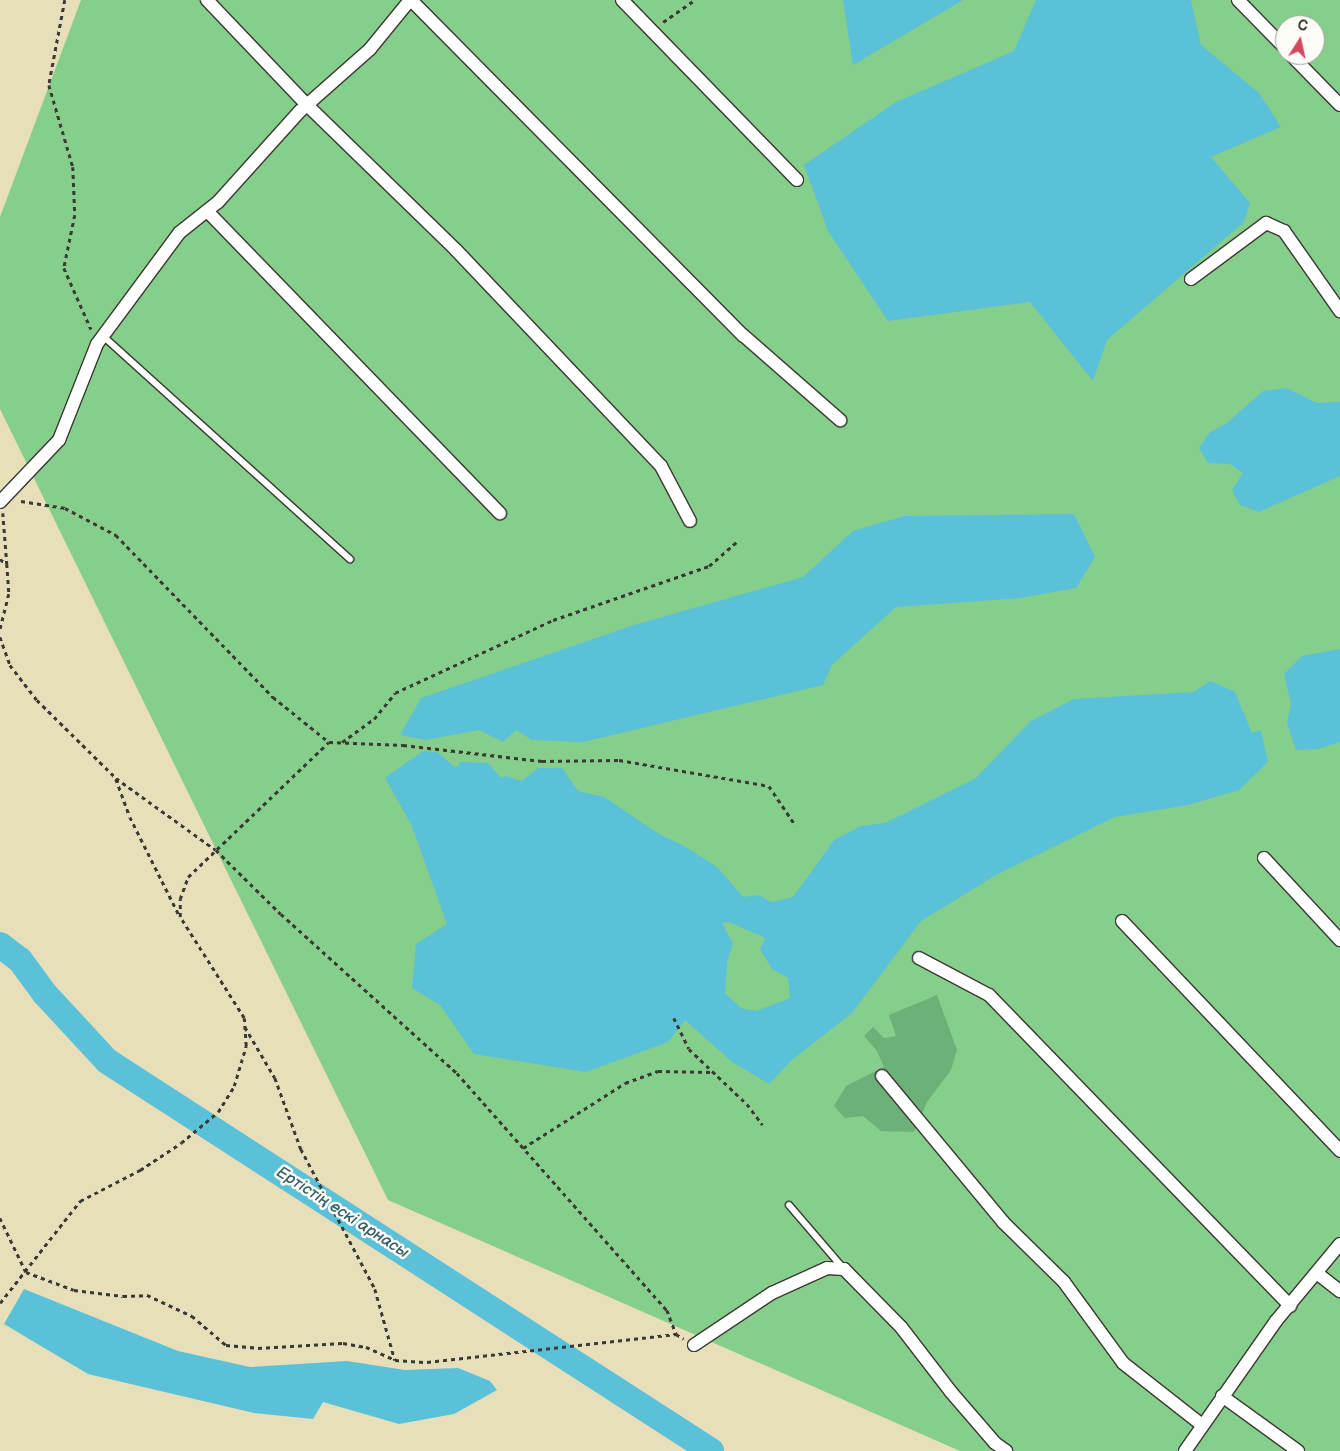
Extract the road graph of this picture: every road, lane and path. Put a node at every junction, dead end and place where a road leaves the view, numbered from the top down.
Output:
1 (66, 0) edge
2 (206, 0) edge
3 (411, 0) edge
4 (622, 0) edge
5 (694, 0) edge
6 (1238, 0) edge
7 (651, 31) junction
8 (1275, 38) edge
9 (1301, 65) edge
10 (307, 105) junction
11 (1340, 105) edge
12 (797, 180) dead end
13 (207, 211) junction
14 (1191, 279) dead end
15 (1340, 310) edge
16 (100, 340) junction
17 (840, 420) dead end
18 (2, 503) edge
19 (500, 513) dead end
20 (690, 521) dead end
21 (739, 540) dead end
22 (0, 559) edge
23 (350, 559) dead end
24 (7, 564) junction
25 (0, 629) edge
26 (0, 637) edge
27 (329, 742) junction
28 (341, 743) junction
29 (116, 778) junction
30 (796, 826) dead end
31 (216, 850) junction
32 (1264, 858) dead end
33 (180, 917) junction
34 (1122, 921) dead end
35 (1340, 940) edge
36 (919, 958) dead end
37 (674, 1018) dead end
38 (244, 1026) junction
39 (711, 1072) junction
40 (882, 1076) dead end
41 (763, 1126) dead end
42 (522, 1148) junction
43 (1340, 1151) edge
44 (789, 1205) dead end
45 (0, 1218) edge
46 (1340, 1244) edge
47 (844, 1269) junction
48 (26, 1272) junction
49 (1318, 1274) junction
50 (1340, 1291) edge
51 (0, 1303) edge
52 (1290, 1306) junction
53 (676, 1334) junction
54 (694, 1345) joint
55 (395, 1360) junction
56 (1222, 1396) junction
57 (1202, 1425) junction
58 (1006, 1451) edge
59 (1185, 1451) edge
60 (1298, 1451) edge

1 - 16 path
2 - 10 street
3 - 10 street
3 - 17 street
4 - 7 street
5 - 7 path
6 - 8 street
7 - 12 street
9 - 11 street
10 - 13 street
10 - 20 street
13 - 16 street
13 - 19 street
14 - 15 street
16 - 18 street
16 - 23 lane
18 - 24 path
18 - 27 path
21 - 28 path
22 - 24 path
24 - 25 path
26 - 29 path
27 - 28 path
27 - 31 path
28 - 30 path
29 - 31 path
29 - 33 path
31 - 33 path
31 - 42 path
32 - 35 street
33 - 38 path
34 - 43 street
36 - 52 street
37 - 39 path
38 - 48 path
38 - 55 path
39 - 41 path
39 - 42 path
40 - 57 street
42 - 53 path
44 - 47 lane
45 - 48 path
46 - 49 street
47 - 54 street
47 - 58 street
48 - 51 path
48 - 55 path
49 - 50 street
49 - 52 street
52 - 56 street
53 - 54 path
53 - 55 path
56 - 57 street
56 - 60 street
57 - 59 street

